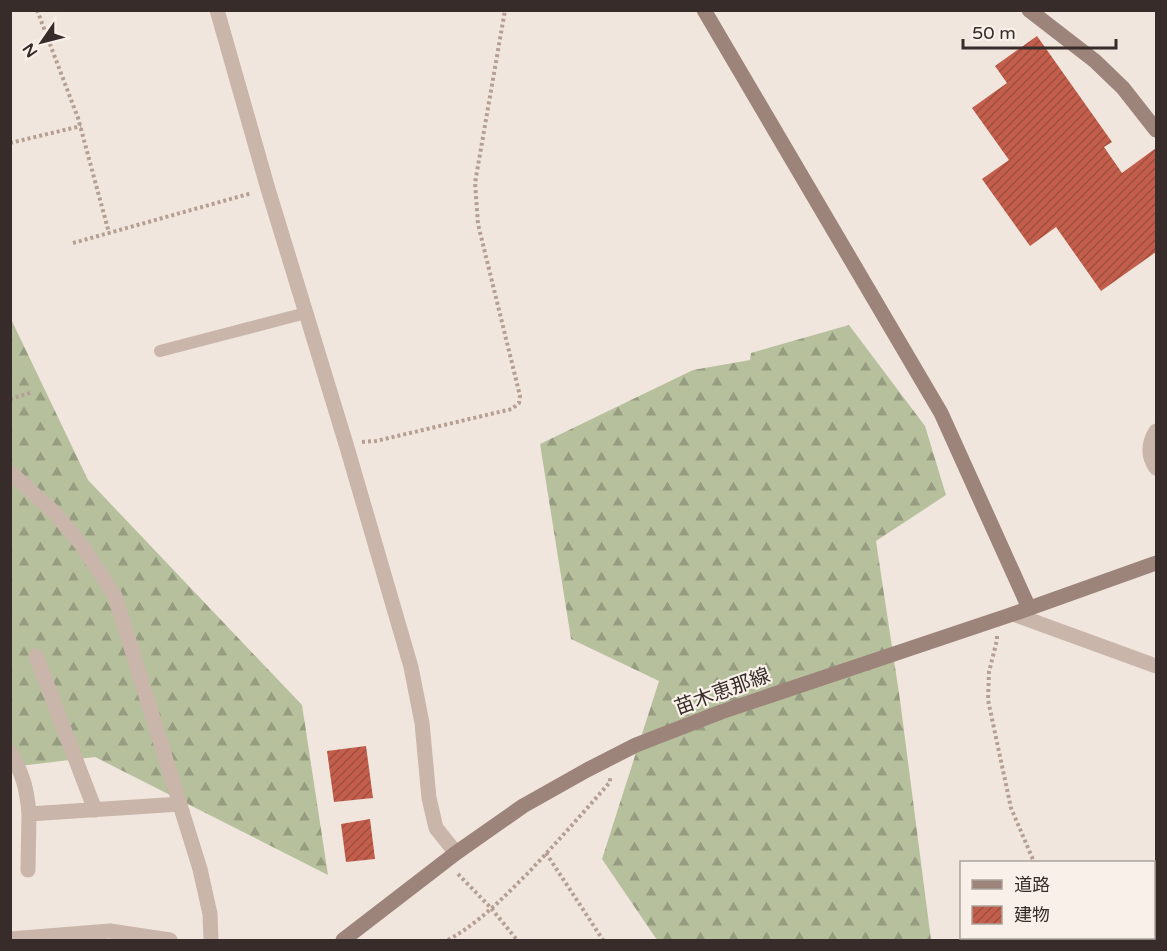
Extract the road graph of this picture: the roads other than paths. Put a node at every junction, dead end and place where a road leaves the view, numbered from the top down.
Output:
1 (217, 10) edge
2 (704, 10) edge
3 (1029, 10) edge
4 (1156, 130) edge
5 (306, 313) junction
6 (160, 351) dead end
7 (1156, 431) edge
8 (1156, 468) edge
9 (10, 472) edge
10 (1156, 562) edge
11 (1029, 608) junction
12 (1013, 614) junction
13 (36, 656) dead end
14 (1156, 666) edge
15 (10, 752) edge
16 (180, 804) junction
17 (95, 810) junction
18 (29, 814) junction
19 (451, 857) junction
20 (28, 870) dead end
21 (10, 939) edge
22 (170, 940) edge
23 (211, 940) edge
24 (343, 940) edge

1 - 5 street
2 - 11 main road
3 - 4 main road
5 - 6 lane
5 - 19 street
7 - 8 street
9 - 16 street
10 - 11 main road, 苗木恵那線
11 - 12 main road, 苗木恵那線
12 - 14 street
12 - 19 main road, 苗木恵那線
13 - 17 street
15 - 18 street
16 - 17 street
16 - 23 street
17 - 18 street
18 - 20 street
19 - 24 main road, 苗木恵那線
21 - 22 street

